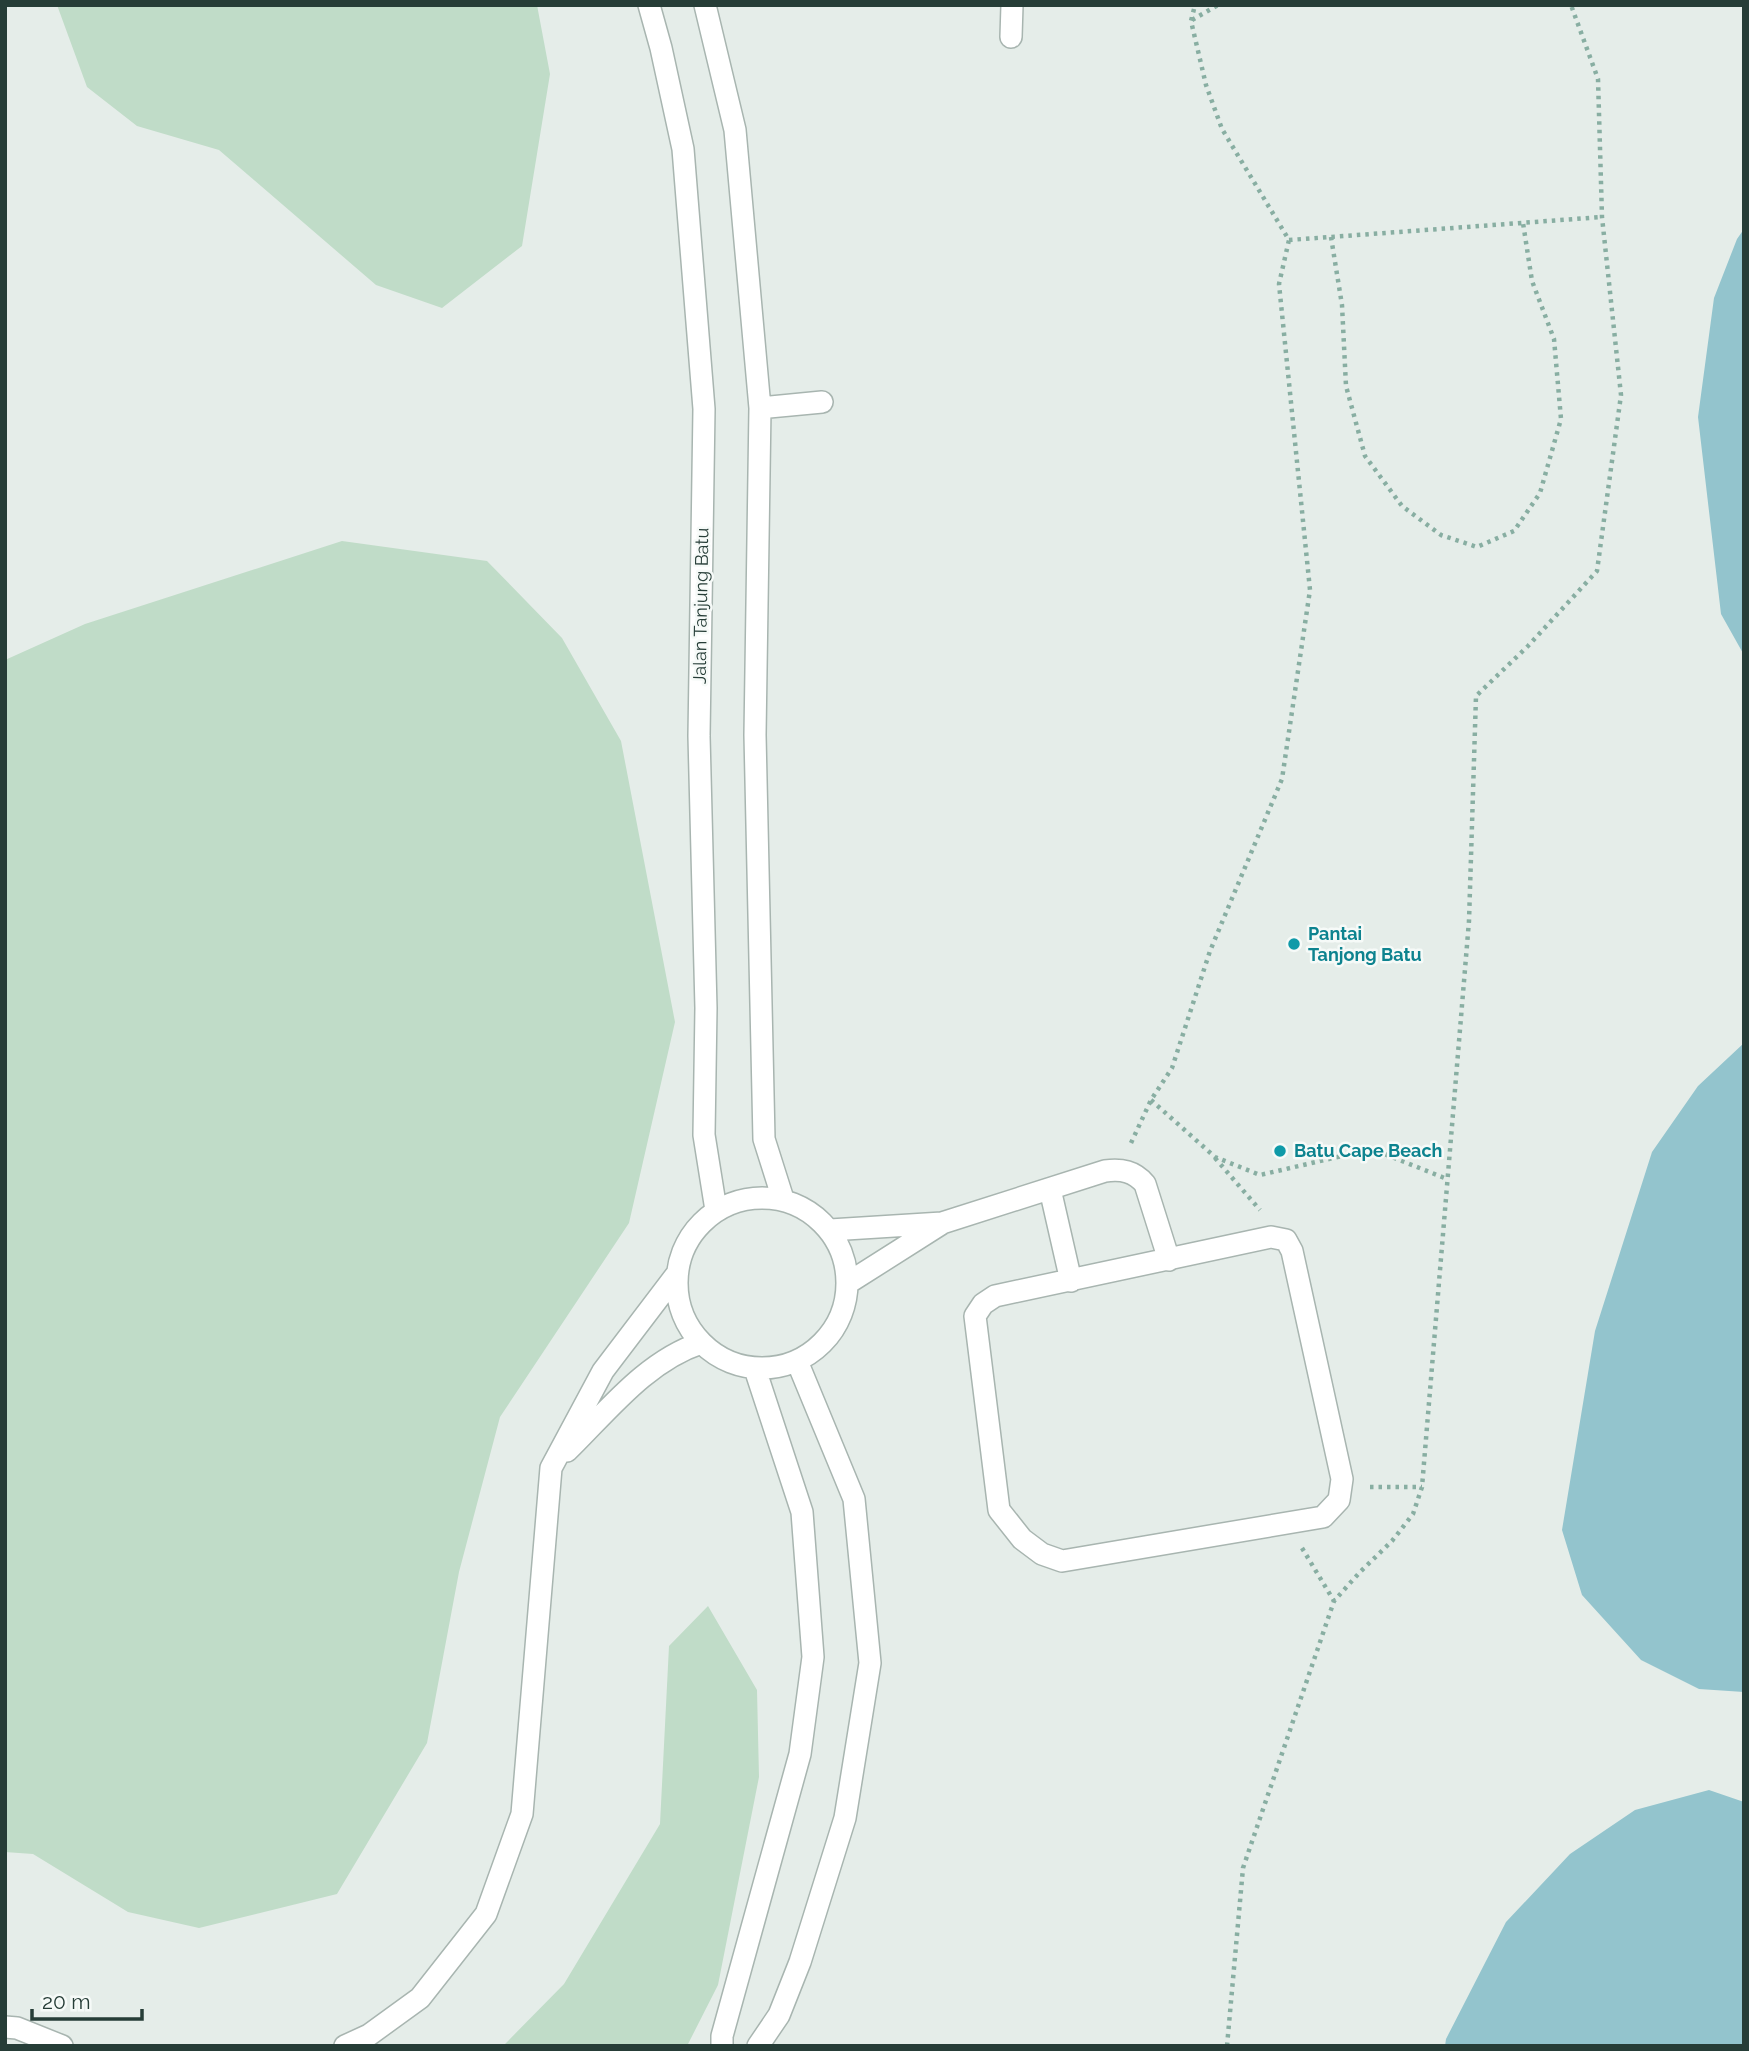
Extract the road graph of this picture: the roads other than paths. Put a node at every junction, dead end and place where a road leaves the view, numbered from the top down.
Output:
1 (649, 5) edge
2 (705, 5) edge
3 (1012, 5) edge
4 (1011, 37) dead end
5 (822, 402) dead end
6 (760, 408) junction
7 (1050, 1189) junction
8 (783, 1199) junction
9 (716, 1210) junction
10 (942, 1223) junction
11 (830, 1230) junction
12 (1169, 1260) junction
13 (676, 1275) junction
14 (1071, 1281) junction
15 (848, 1283) junction
16 (701, 1343) junction
17 (797, 1361) junction
18 (755, 1369) junction
19 (551, 1468) junction
20 (5, 2027) edge
21 (62, 2046) edge
22 (345, 2046) edge
23 (722, 2046) edge
24 (758, 2046) edge

1 - 9 street, Jalan Tanjung Batu
2 - 6 street
3 - 4 street
5 - 6 street
6 - 8 street
7 - 10 street
7 - 12 street
7 - 14 street
8 - 9 street
8 - 11 street
9 - 13 street
10 - 11 street
10 - 15 street
11 - 15 street
12 - 14 street
12 - 14 street
13 - 16 street
13 - 19 street
15 - 17 street
16 - 18 street
16 - 19 street
17 - 18 street
17 - 24 street
18 - 23 street
19 - 22 street
20 - 21 street

